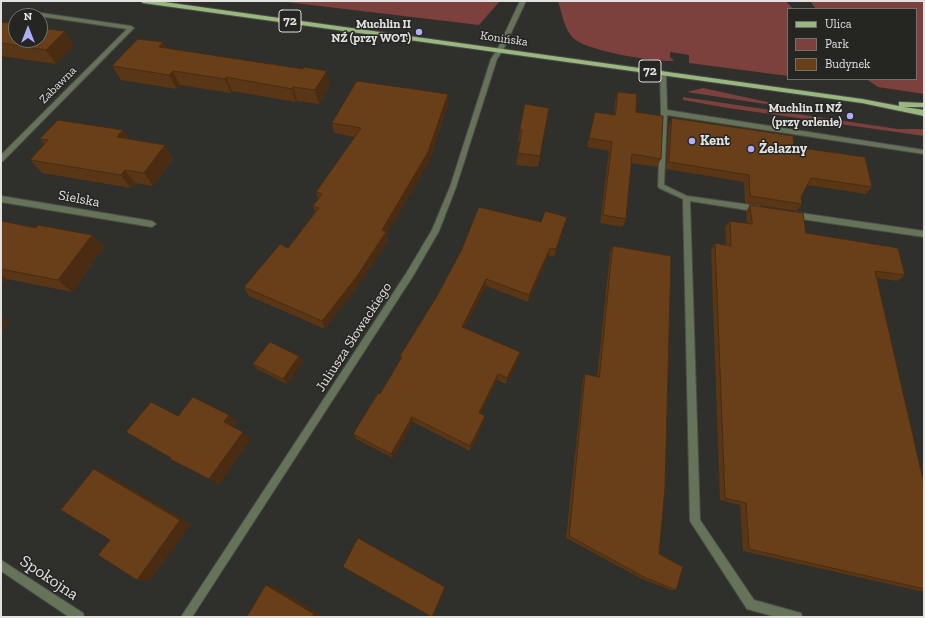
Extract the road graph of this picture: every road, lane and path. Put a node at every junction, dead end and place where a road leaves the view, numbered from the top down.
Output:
1 (144, 1) edge
2 (522, 1) edge
3 (48, 16) edge
4 (500, 50) junction
5 (663, 73) junction
6 (862, 101) junction
7 (924, 105) edge
8 (664, 112) junction
9 (924, 113) edge
10 (924, 152) edge
11 (1, 159) edge
12 (686, 198) junction
13 (1, 199) edge
14 (770, 211) edge
15 (786, 213) edge
16 (152, 224) dead end
17 (924, 234) edge
18 (1, 565) edge
19 (79, 617) edge
20 (186, 617) edge
21 (797, 617) edge

1 - 4 main road, Konińska / 72
2 - 4 street, Juliusza Słowackiego
3 - 11 street, Zabawna
4 - 5 main road, Konińska / 72
4 - 20 street, Juliusza Słowackiego
5 - 6 main road, Konińska / 72
5 - 8 street
6 - 7 main road, Konińska / 72
6 - 9 main road, Konińska / 72
8 - 10 street
8 - 12 street
12 - 14 street
12 - 21 street
13 - 16 street, Sielska
15 - 17 street
18 - 19 street, Spokojna

